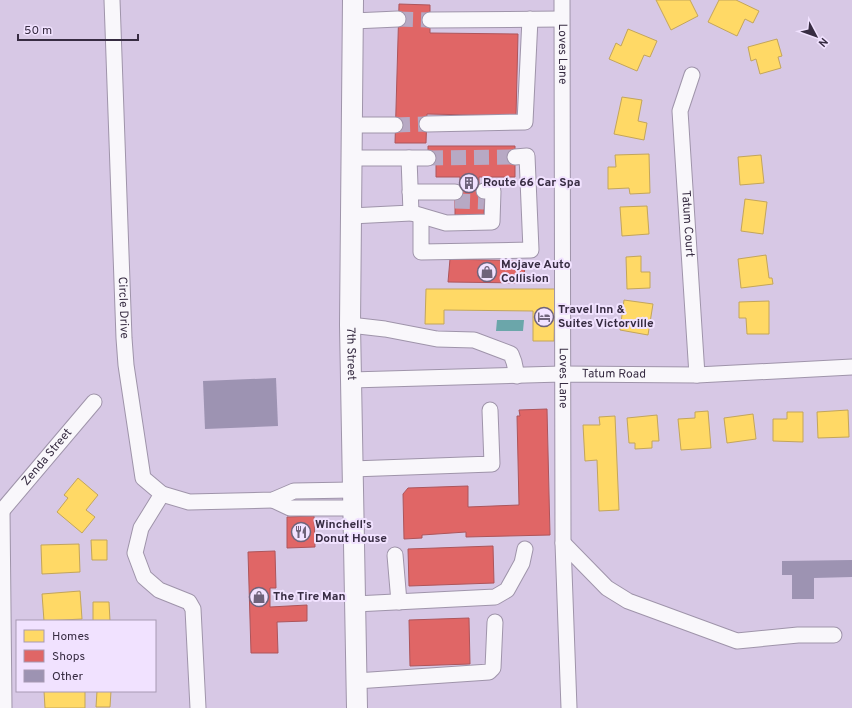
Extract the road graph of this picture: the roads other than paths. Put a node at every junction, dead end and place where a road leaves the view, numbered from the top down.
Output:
1 (112, 0) edge
2 (353, 0) edge
3 (562, 0) edge
4 (398, 19) tunnel mouth
5 (530, 19) junction
6 (561, 19) junction
7 (430, 20) tunnel mouth
8 (353, 21) junction
9 (692, 75) dead end
10 (427, 124) tunnel mouth
11 (352, 125) junction
12 (395, 125) tunnel mouth
13 (515, 157) tunnel mouth
14 (352, 158) junction
15 (409, 158) junction
16 (428, 158) tunnel mouth
17 (455, 197) tunnel mouth
18 (487, 199) dead end
19 (413, 205) junction
20 (351, 216) junction
21 (350, 325) junction
22 (852, 367) edge
23 (562, 374) junction
24 (696, 375) junction
25 (517, 376) junction
26 (351, 380) junction
27 (94, 402) dead end
28 (490, 410) dead end
29 (352, 469) junction
30 (162, 494) junction
31 (352, 499) junction
32 (1, 511) edge
33 (563, 543) junction
34 (525, 549) dead end
35 (395, 555) dead end
36 (399, 602) junction
37 (355, 604) junction
38 (495, 622) dead end
39 (834, 635) dead end
40 (356, 681) junction
41 (4, 708) edge
42 (198, 708) edge
43 (357, 708) edge
44 (569, 708) edge

1 - 30 street, Circle Drive
2 - 8 main road, 7th Street
3 - 6 street, Loves Lane
4 - 8 street
5 - 6 street
5 - 7 street
5 - 10 street
6 - 23 street, Loves Lane
8 - 11 main road, 7th Street
9 - 24 street, Tatum Court
11 - 12 street
11 - 14 main road, 7th Street
13 - 19 street
14 - 15 street
14 - 20 main road, 7th Street
15 - 16 street
15 - 19 street
17 - 19 street
18 - 19 street
19 - 20 street
20 - 21 main road, 7th Street
21 - 25 street
21 - 26 main road, 7th Street
22 - 24 street, Tatum Road
23 - 24 street, Tatum Road
23 - 25 street, Tatum Road
23 - 33 street, Loves Lane
25 - 26 street, Tatum Road
26 - 29 main road, 7th Street
27 - 32 street, Zenda Street
28 - 29 street
29 - 31 main road, 7th Street
30 - 31 street, Circle Drive
30 - 42 street
31 - 37 main road, 7th Street
32 - 41 street
33 - 39 street
33 - 44 street, Loves Lane
34 - 36 street
35 - 36 street
36 - 37 street
37 - 40 main road, 7th Street
38 - 40 street
40 - 43 main road, 7th Street

